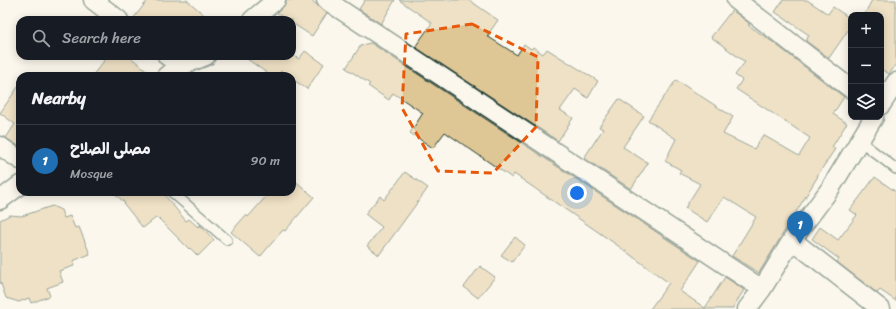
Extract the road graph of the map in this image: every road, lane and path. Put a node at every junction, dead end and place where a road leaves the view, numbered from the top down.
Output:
1 (93, 0) edge
2 (276, 0) edge
3 (326, 0) edge
4 (736, 0) edge
5 (114, 16) edge
6 (257, 16) edge
7 (174, 61) edge
8 (168, 72) edge
9 (896, 82) edge
10 (848, 87) edge
11 (884, 100) edge
12 (872, 120) edge
13 (860, 140) junction
14 (0, 146) edge
15 (16, 157) edge
16 (896, 169) edge
17 (16, 188) edge
18 (177, 196) edge
19 (0, 200) edge
20 (227, 240) dead end
21 (792, 240) junction
22 (762, 289) junction
23 (746, 309) edge
24 (881, 309) edge

1 - 5 street
2 - 6 street
3 - 22 street
4 - 10 street
7 - 8 street
9 - 11 street
12 - 13 street
13 - 16 lane
13 - 21 street
14 - 15 street
17 - 19 street
18 - 20 lane
21 - 22 street
21 - 24 street
22 - 23 street

